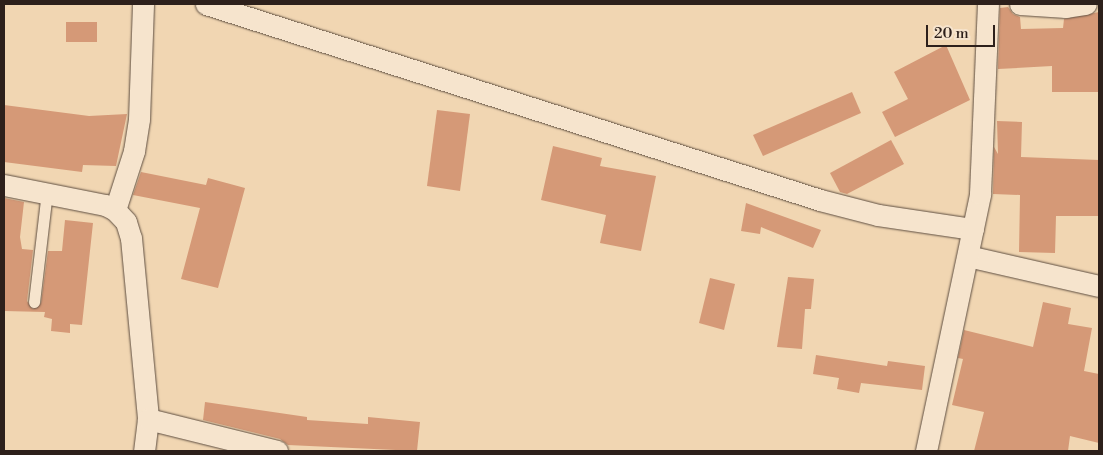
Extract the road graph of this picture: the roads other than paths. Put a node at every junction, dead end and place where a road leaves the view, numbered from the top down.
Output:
1 (143, 4) edge
2 (206, 4) edge
3 (988, 4) edge
4 (1020, 4) edge
5 (1086, 4) edge
6 (4, 185) edge
7 (47, 192) junction
8 (116, 210) junction
9 (973, 229) junction
10 (968, 256) junction
11 (1099, 286) edge
12 (34, 302) dead end
13 (148, 419) junction
14 (144, 451) edge
15 (277, 451) edge
16 (926, 451) edge

1 - 8 street
2 - 9 street
3 - 9 street
4 - 5 street
6 - 7 street
7 - 8 street
7 - 12 lane
8 - 13 street
9 - 10 street
10 - 11 street
10 - 16 street
13 - 14 street
13 - 15 street

